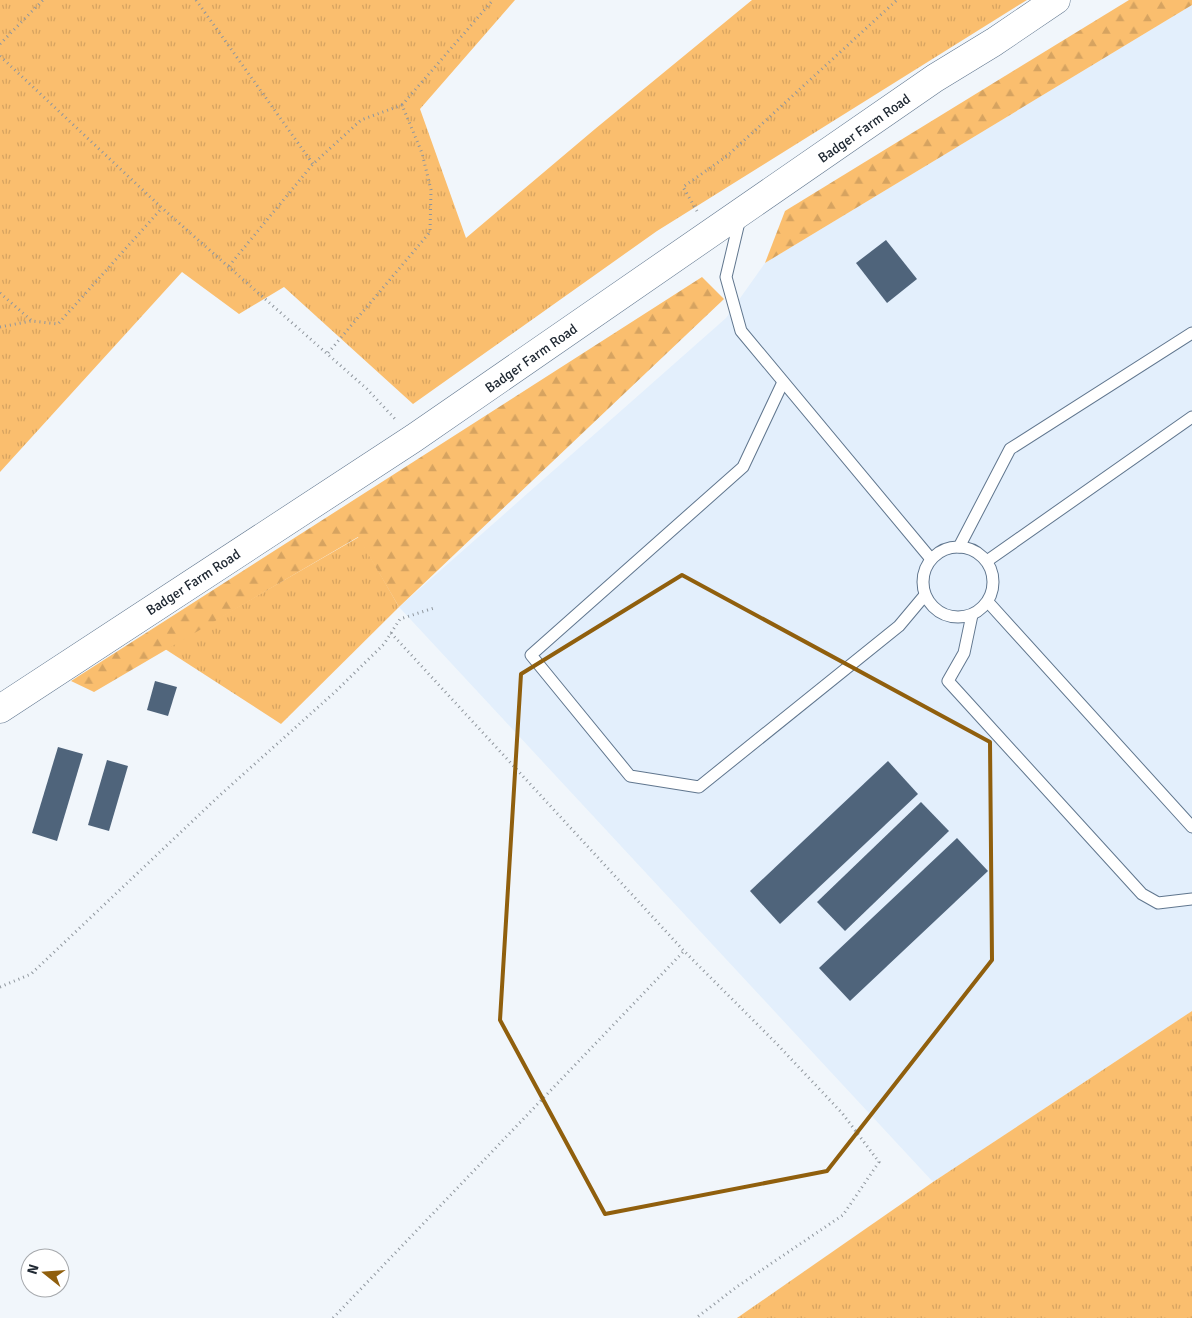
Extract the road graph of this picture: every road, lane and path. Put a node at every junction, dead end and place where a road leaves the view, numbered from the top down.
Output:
1 (43, 0) edge
2 (196, 0) edge
3 (493, 0) edge
4 (896, 0) edge
5 (1056, 0) edge
6 (0, 44) edge
7 (0, 56) edge
8 (402, 106) junction
9 (313, 164) junction
10 (162, 208) junction
11 (741, 213) junction
12 (710, 235) junction
13 (229, 266) junction
14 (0, 293) edge
15 (32, 321) junction
16 (0, 328) edge
17 (1192, 333) edge
18 (328, 353) junction
19 (783, 382) junction
20 (1192, 417) edge
21 (414, 438) junction
22 (960, 547) junction
23 (931, 559) junction
24 (987, 561) junction
25 (925, 595) junction
26 (988, 602) junction
27 (434, 608) dead end
28 (972, 615) junction
29 (392, 633) junction
30 (0, 709) edge
31 (1192, 827) edge
32 (1192, 899) edge
33 (684, 951) junction
34 (0, 987) edge
35 (332, 1318) edge
36 (696, 1318) edge

1 - 6 path
2 - 9 path
3 - 8 path
4 - 12 path
5 - 11 main road, Badger Farm Road
7 - 10 path
8 - 9 path
8 - 18 path
9 - 13 path
10 - 13 path
10 - 15 path
11 - 12 main road, Badger Farm Road
11 - 19 lane
12 - 21 main road, Badger Farm Road
13 - 18 path
14 - 15 path
15 - 16 path
17 - 22 lane
18 - 21 path
19 - 23 lane
19 - 25 lane
20 - 24 lane
21 - 30 main road, Badger Farm Road
22 - 23 lane
22 - 24 lane
23 - 25 lane
24 - 26 lane
25 - 28 lane
26 - 28 lane
26 - 31 lane
27 - 29 path
28 - 32 lane
29 - 33 path
29 - 34 path
33 - 35 path
33 - 36 path

